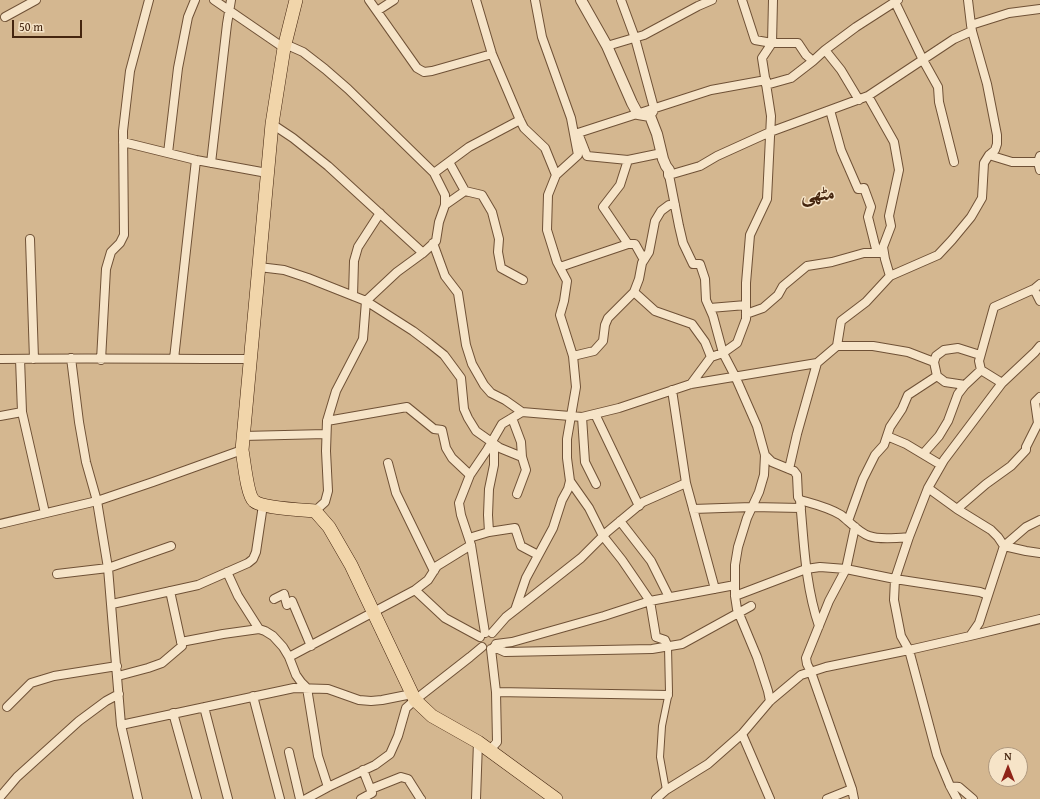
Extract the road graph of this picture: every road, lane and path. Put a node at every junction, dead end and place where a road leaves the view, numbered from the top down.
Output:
1 (36, 0) edge
2 (149, 0) edge
3 (195, 0) edge
4 (214, 0) edge
5 (231, 0) edge
6 (296, 0) edge
7 (369, 0) edge
8 (394, 0) edge
9 (476, 0) edge
10 (535, 0) edge
11 (581, 0) edge
12 (621, 0) edge
13 (712, 0) edge
14 (742, 0) edge
15 (773, 0) edge
16 (968, 0) edge
17 (897, 1) edge
18 (697, 3) edge
19 (1040, 9) edge
20 (229, 10) junction
21 (377, 11) junction
22 (5, 17) dead end
23 (972, 28) junction
24 (635, 38) junction
25 (772, 43) junction
26 (284, 46) junction
27 (608, 46) junction
28 (825, 50) junction
29 (492, 54) junction
30 (923, 60) junction
31 (813, 61) junction
32 (766, 83) junction
33 (868, 96) junction
34 (859, 100) junction
35 (830, 110) junction
36 (652, 112) junction
37 (638, 114) junction
38 (520, 120) junction
39 (272, 124) junction
40 (576, 132) junction
41 (770, 132) junction
42 (123, 142) junction
43 (168, 153) junction
44 (662, 153) junction
45 (989, 155) junction
46 (196, 160) junction
47 (628, 160) junction
48 (449, 162) junction
49 (954, 162) dead end
50 (211, 163) junction
51 (1039, 163) edge
52 (267, 173) junction
53 (434, 173) junction
54 (556, 175) junction
55 (669, 175) junction
56 (465, 191) junction
57 (445, 205) junction
58 (675, 205) junction
59 (380, 213) junction
60 (30, 239) dead end
61 (434, 243) junction
62 (628, 244) junction
63 (423, 253) junction
64 (880, 253) junction
65 (644, 260) junction
66 (259, 267) junction
67 (560, 267) junction
68 (890, 276) junction
69 (523, 280) dead end
70 (1037, 286) edge
71 (634, 292) junction
72 (353, 296) junction
73 (366, 301) junction
74 (1040, 301) edge
75 (746, 305) junction
76 (710, 308) junction
77 (746, 314) junction
78 (837, 346) junction
79 (1040, 346) edge
80 (723, 353) junction
81 (980, 355) junction
82 (573, 356) junction
83 (711, 357) junction
84 (71, 358) junction
85 (0, 359) edge
86 (20, 359) junction
87 (34, 359) junction
88 (174, 359) junction
89 (250, 359) junction
90 (101, 360) junction
91 (934, 362) junction
92 (817, 363) junction
93 (981, 370) junction
94 (735, 376) junction
95 (937, 376) junction
96 (691, 384) junction
97 (1002, 384) junction
98 (966, 385) junction
99 (672, 390) junction
100 (1040, 397) edge
101 (22, 412) junction
102 (522, 412) junction
103 (595, 414) junction
104 (0, 416) edge
105 (570, 416) junction
106 (582, 417) junction
107 (512, 418) junction
108 (327, 421) junction
109 (326, 434) junction
110 (243, 436) junction
111 (887, 436) junction
112 (493, 443) junction
113 (242, 450) junction
114 (765, 454) junction
115 (923, 454) junction
116 (522, 457) junction
117 (388, 463) dead end
118 (941, 465) junction
119 (789, 469) junction
120 (470, 475) junction
121 (570, 481) junction
122 (686, 483) junction
123 (596, 484) dead end
124 (928, 488) junction
125 (518, 494) dead end
126 (97, 501) junction
127 (800, 504) junction
128 (263, 505) junction
129 (639, 506) junction
130 (752, 507) junction
131 (693, 509) junction
132 (957, 509) junction
133 (314, 511) junction
134 (45, 513) junction
135 (1040, 520) edge
136 (620, 521) junction
137 (848, 521) junction
138 (0, 524) edge
139 (855, 527) junction
140 (488, 532) junction
141 (604, 536) junction
142 (909, 537) junction
143 (470, 542) junction
144 (171, 546) dead end
145 (1004, 546) junction
146 (1040, 553) edge
147 (538, 555) junction
148 (108, 568) junction
149 (806, 569) junction
150 (846, 569) junction
151 (434, 571) junction
152 (227, 572) junction
153 (57, 574) dead end
154 (895, 579) junction
155 (735, 585) junction
156 (715, 588) junction
157 (415, 590) junction
158 (170, 591) junction
159 (988, 595) junction
160 (735, 596) junction
161 (669, 597) junction
162 (274, 598) dead end
163 (650, 600) junction
164 (112, 604) junction
165 (751, 606) dead end
166 (515, 610) junction
167 (373, 613) junction
168 (738, 613) junction
169 (1040, 619) edge
170 (819, 626) junction
171 (259, 629) junction
172 (485, 634) junction
173 (970, 636) junction
174 (181, 642) junction
175 (311, 646) junction
176 (482, 647) junction
177 (494, 647) junction
178 (667, 647) junction
179 (909, 650) junction
180 (289, 657) junction
181 (117, 666) junction
182 (811, 672) junction
183 (118, 676) junction
184 (307, 688) junction
185 (496, 692) junction
186 (119, 694) junction
187 (668, 695) junction
188 (253, 696) junction
189 (414, 697) junction
190 (770, 701) junction
191 (7, 707) dead end
192 (204, 707) junction
193 (174, 713) junction
194 (121, 725) junction
195 (742, 734) junction
196 (478, 742) junction
197 (489, 751) junction
198 (289, 752) dead end
199 (363, 770) junction
200 (950, 786) junction
201 (328, 787) junction
202 (371, 789) junction
203 (852, 789) junction
204 (666, 790) junction
205 (0, 797) edge
206 (659, 798) edge
207 (138, 799) edge
208 (197, 799) edge
209 (228, 799) edge
210 (280, 799) edge
211 (300, 799) edge
212 (306, 799) edge
213 (361, 799) edge
214 (421, 799) edge
215 (476, 799) edge
216 (556, 799) edge
217 (770, 799) edge
218 (827, 799) edge
219 (854, 799) edge
220 (957, 799) edge
221 (973, 799) edge

1 - 22 street
2 - 42 street
3 - 43 street
4 - 20 street
5 - 20 street
6 - 26 main road
7 - 21 street
8 - 21 street
9 - 29 street
10 - 40 street
11 - 27 street
12 - 24 street
13 - 18 street
14 - 25 street
15 - 25 street
16 - 23 street
17 - 28 street
17 - 30 street
18 - 24 street
19 - 23 street
20 - 26 street
20 - 50 street
21 - 29 street
23 - 30 street
23 - 45 street
24 - 27 street
24 - 36 street
25 - 31 street
25 - 32 street
26 - 39 main road
26 - 53 street
27 - 37 street
28 - 31 street
28 - 34 street
29 - 38 street
30 - 33 street
30 - 49 street
31 - 32 street
32 - 36 street
32 - 41 street
33 - 34 street
33 - 64 street
34 - 35 street
35 - 41 street
35 - 64 street
36 - 37 street
36 - 44 street
37 - 40 street
38 - 48 street
38 - 54 street
39 - 52 main road
39 - 59 street
40 - 47 street
40 - 54 street
41 - 55 street
41 - 75 street
42 - 43 street
42 - 90 street
43 - 46 street
44 - 47 street
44 - 55 street
45 - 51 street
45 - 68 street
46 - 50 street
46 - 88 street
47 - 62 street
48 - 53 street
48 - 56 street
50 - 52 street
52 - 66 main road
53 - 57 street
54 - 67 street
55 - 58 street
56 - 57 street
56 - 69 street
57 - 61 street
58 - 65 street
58 - 76 street
59 - 63 street
59 - 72 street
60 - 87 street
61 - 63 street
61 - 102 street
62 - 65 street
62 - 67 street
63 - 73 street
64 - 68 street
64 - 77 street
65 - 71 street
66 - 72 street
66 - 89 main road
67 - 82 street
68 - 78 street
70 - 74 street
70 - 81 street
71 - 82 street
71 - 83 street
72 - 73 street
73 - 108 street
73 - 112 street
75 - 76 street
75 - 77 street
76 - 80 street
77 - 80 street
78 - 91 street
78 - 92 street
79 - 97 street
80 - 83 street
80 - 94 street
81 - 91 street
81 - 93 street
82 - 105 street
83 - 96 street
84 - 87 street
84 - 90 street
84 - 126 street
85 - 86 street
86 - 87 street
86 - 101 street
88 - 89 street
88 - 90 street
89 - 110 main road
91 - 95 street
92 - 94 street
92 - 119 street
93 - 97 street
93 - 98 street
94 - 96 street
94 - 114 street
95 - 98 street
95 - 111 street
96 - 99 street
97 - 118 street
98 - 115 street
99 - 103 street
99 - 122 street
100 - 132 street
101 - 104 street
101 - 134 street
102 - 105 street
102 - 107 street
103 - 106 street
103 - 129 street
105 - 106 street
105 - 121 street
106 - 123 street
107 - 112 street
107 - 116 street
108 - 109 street
108 - 120 street
109 - 110 street
109 - 133 street
110 - 113 main road
111 - 115 street
111 - 137 street
112 - 116 street
112 - 120 street
112 - 140 street
113 - 126 street
113 - 128 main road
114 - 119 street
114 - 130 street
115 - 118 street
116 - 125 street
117 - 151 street
118 - 124 street
119 - 127 street
120 - 143 street
121 - 141 street
121 - 147 street
122 - 129 street
122 - 131 street
124 - 132 street
124 - 142 street
126 - 134 street
126 - 148 street
127 - 130 street
127 - 137 street
127 - 149 street
128 - 133 main road
128 - 152 street
129 - 136 street
130 - 131 street
130 - 155 street
131 - 156 street
132 - 145 street
133 - 167 main road
134 - 138 street
135 - 145 street
136 - 141 street
136 - 161 street
137 - 139 street
139 - 142 street
139 - 150 street
140 - 143 street
140 - 147 street
141 - 163 street
141 - 166 street
142 - 154 street
143 - 151 street
143 - 172 street
144 - 148 street
145 - 146 street
145 - 159 street
147 - 166 street
148 - 153 street
148 - 164 street
149 - 150 street
149 - 160 street
149 - 170 street
150 - 154 street
150 - 170 street
151 - 157 street
152 - 158 street
152 - 171 street
154 - 159 street
154 - 179 street
155 - 156 street
155 - 160 street
156 - 161 street
157 - 167 street
157 - 172 street
158 - 164 street
158 - 174 street
159 - 173 street
160 - 168 street
161 - 163 street
162 - 175 street
163 - 177 street
163 - 178 street
164 - 181 street
165 - 168 street
166 - 172 street
167 - 175 street
167 - 189 main road
168 - 178 street
168 - 190 street
169 - 173 street
170 - 182 street
171 - 174 street
171 - 180 street
172 - 176 street
172 - 177 street
173 - 179 street
174 - 183 street
175 - 180 street
176 - 177 street
176 - 189 street
177 - 178 street
177 - 185 street
178 - 187 street
179 - 182 street
179 - 200 street
180 - 184 street
181 - 183 street
181 - 191 street
182 - 190 street
182 - 203 street
183 - 186 street
184 - 188 street
184 - 189 street
184 - 201 street
185 - 187 street
185 - 197 street
186 - 194 street
186 - 205 street
187 - 204 street
188 - 192 street
188 - 210 street
189 - 196 main road
189 - 199 street
190 - 195 street
192 - 193 street
192 - 209 street
193 - 194 street
193 - 208 street
194 - 207 street
195 - 204 street
195 - 217 street
196 - 197 main road
196 - 215 street
197 - 216 main road
198 - 211 street
199 - 201 street
199 - 202 street
200 - 220 street
200 - 221 street
201 - 212 street
202 - 213 street
202 - 214 street
203 - 218 street
203 - 219 street
204 - 206 street

